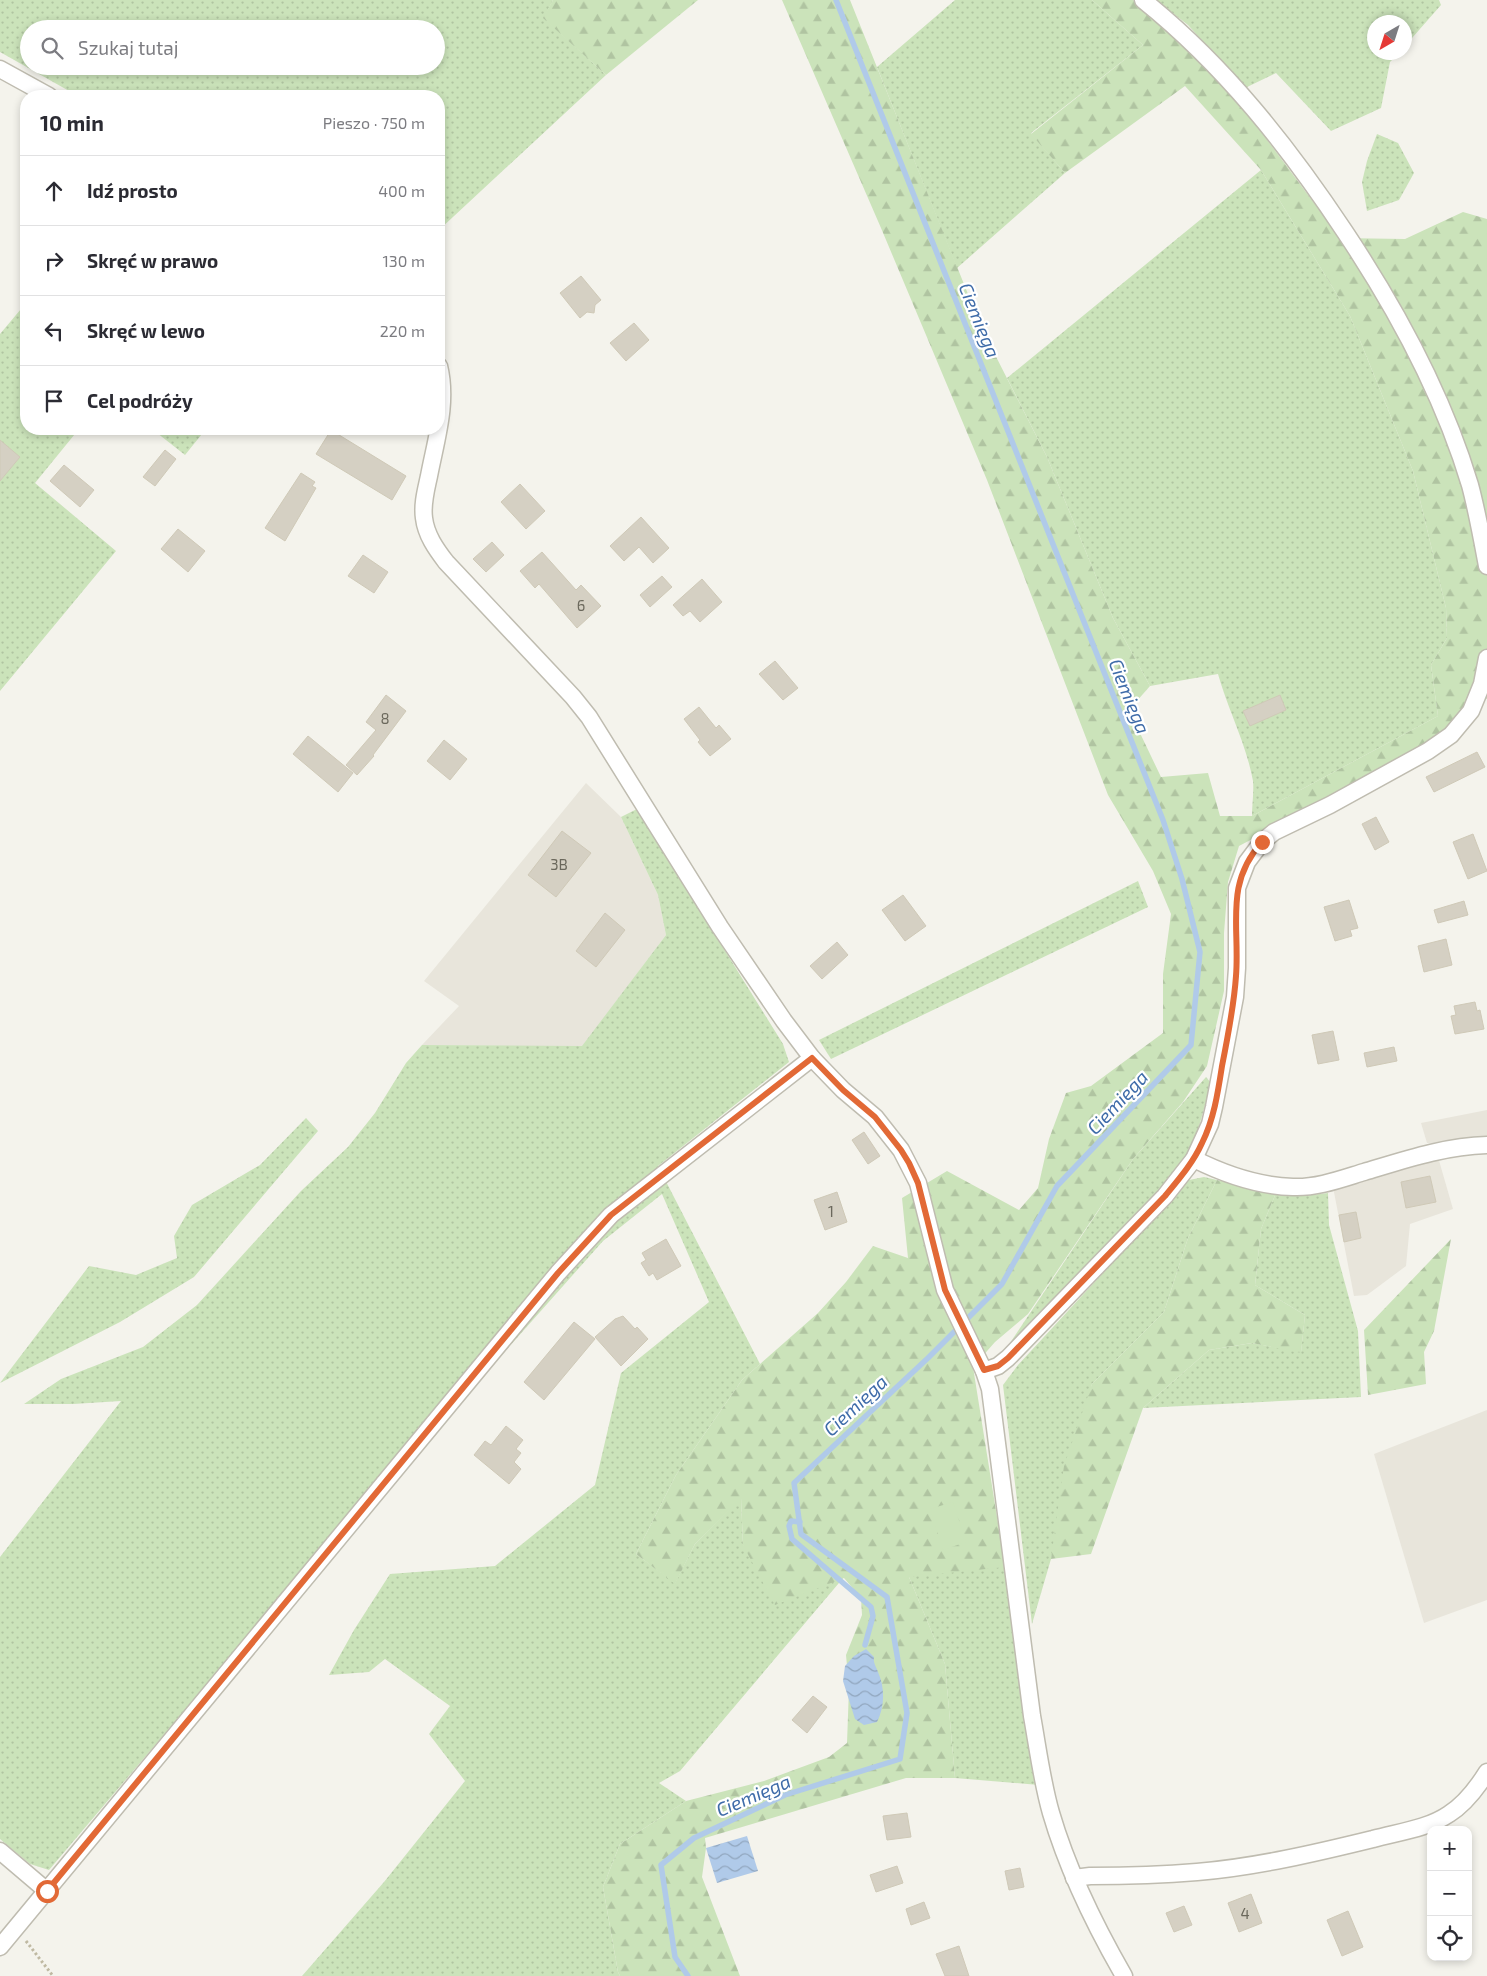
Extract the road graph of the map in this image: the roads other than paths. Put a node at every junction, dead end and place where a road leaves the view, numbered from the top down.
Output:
1 (1142, 0) edge
2 (0, 69) edge
3 (38, 90) edge
4 (437, 435) edge
5 (1487, 566) edge
6 (1487, 658) edge
7 (812, 1058) junction
8 (1487, 1145) edge
9 (1194, 1159) junction
10 (984, 1370) junction
11 (1487, 1772) edge
12 (0, 1851) edge
13 (1074, 1878) junction
14 (47, 1891) junction
15 (0, 1947) edge
16 (1124, 1976) edge

1 - 5 street
2 - 3 street
4 - 7 street
6 - 9 street
7 - 10 street
7 - 14 street
8 - 9 street
9 - 10 street
10 - 13 street
11 - 13 street
12 - 14 street
13 - 16 street
14 - 15 street

